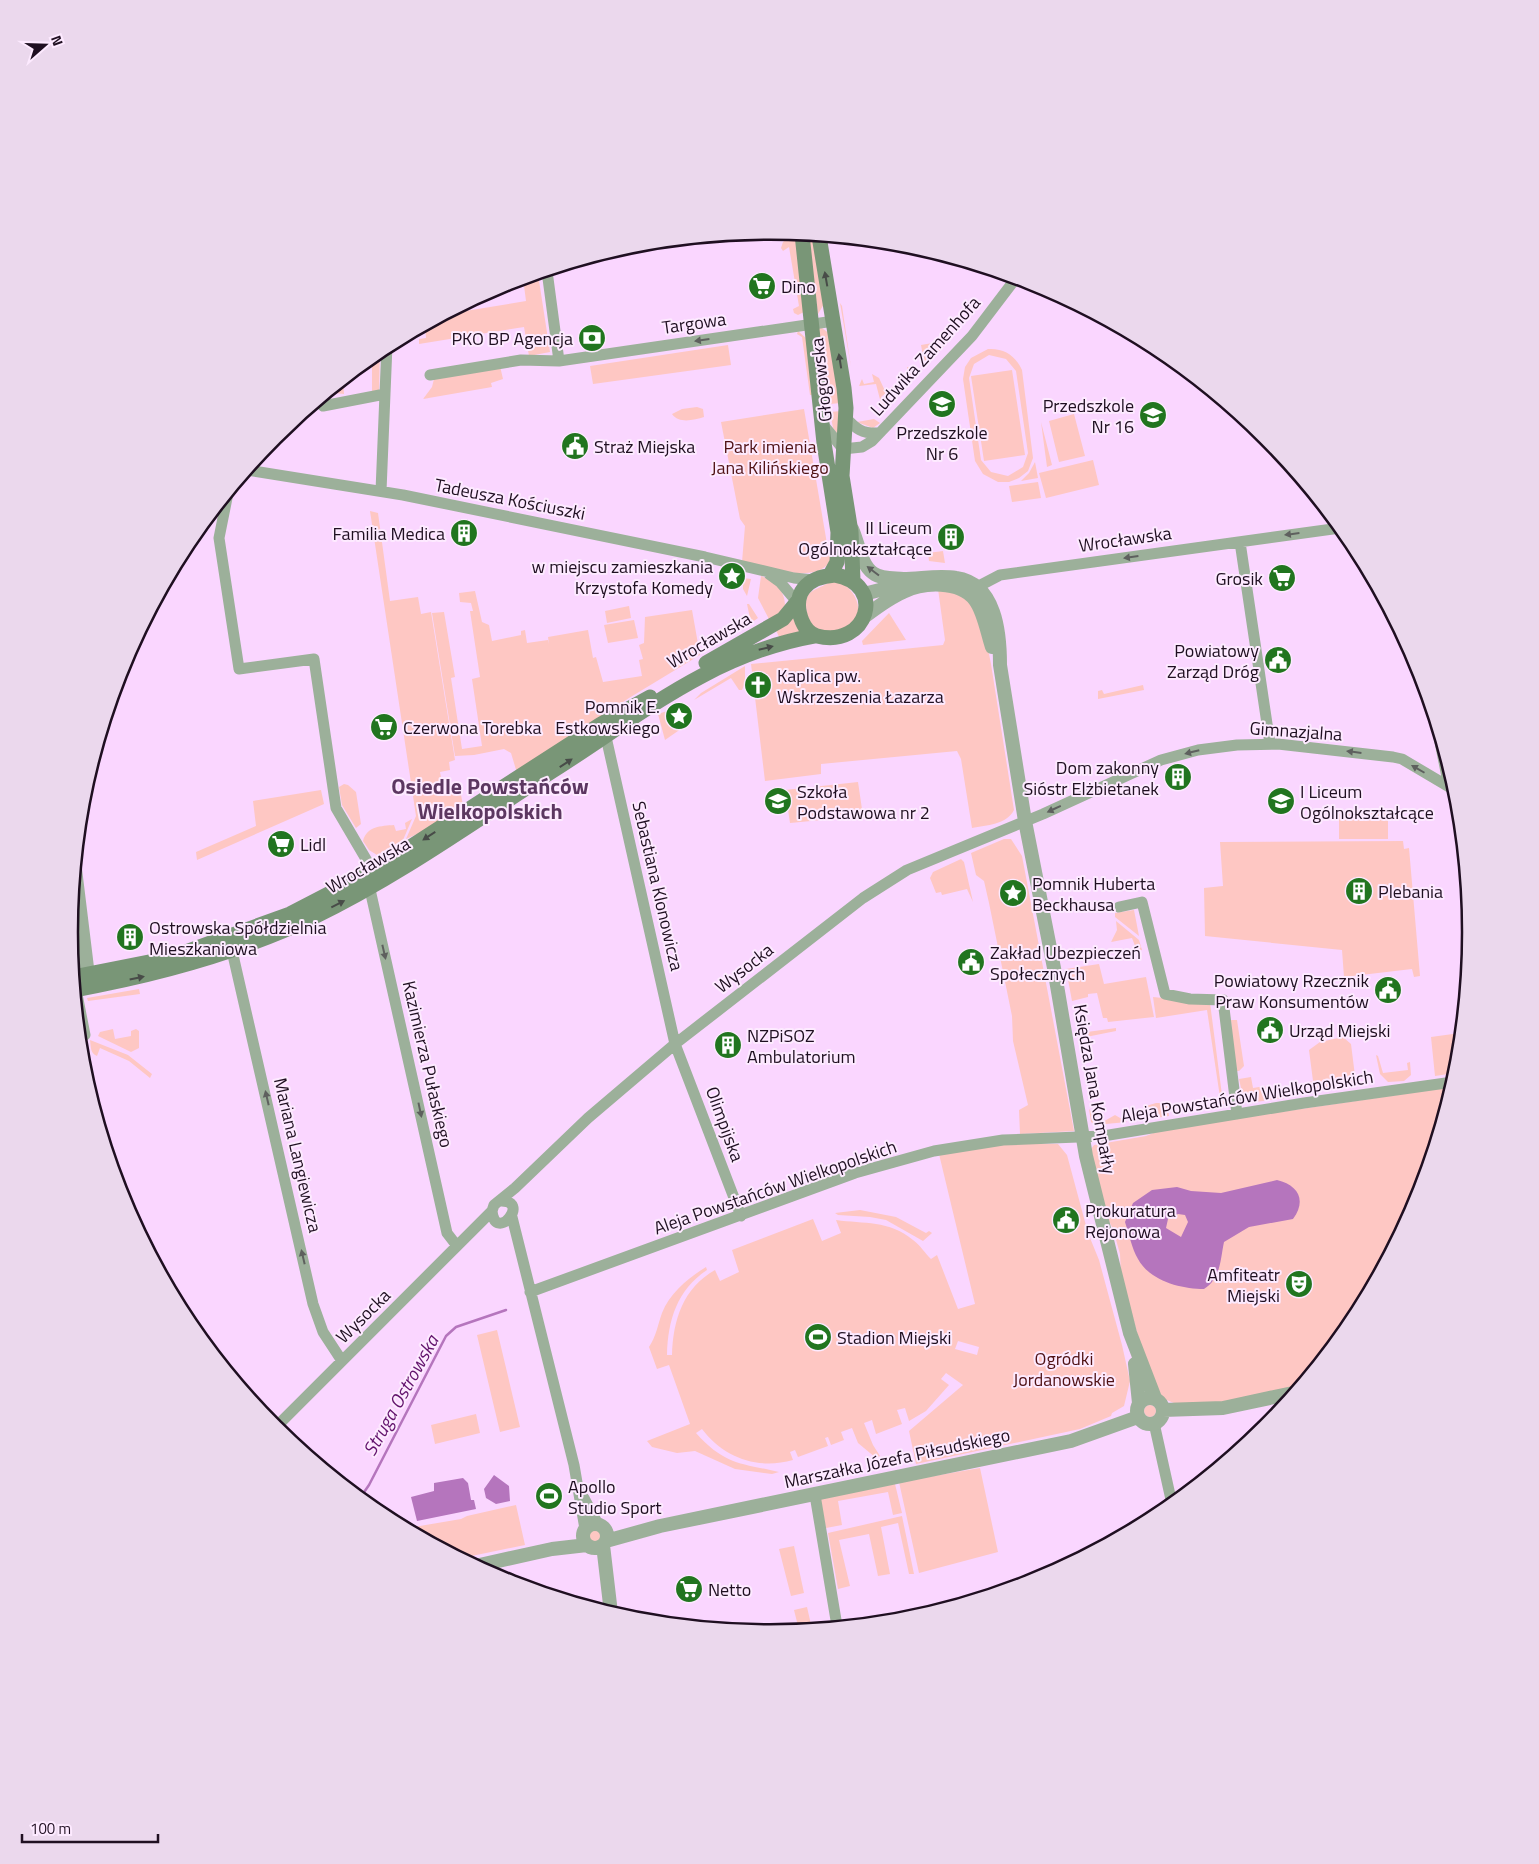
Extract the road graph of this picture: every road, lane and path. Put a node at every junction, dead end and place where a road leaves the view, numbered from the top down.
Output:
1 (803, 241) edge
2 (820, 242) edge
3 (548, 277) edge
4 (1011, 284) edge
5 (834, 321) junction
6 (811, 324) junction
7 (387, 356) edge
8 (559, 361) junction
9 (430, 375) dead end
10 (385, 394) junction
11 (323, 404) edge
12 (845, 417) junction
13 (822, 422) junction
14 (878, 433) junction
15 (844, 449) junction
16 (254, 471) edge
17 (381, 491) junction
18 (226, 504) edge
19 (850, 523) junction
20 (1332, 529) edge
21 (1240, 542) junction
22 (765, 572) junction
23 (830, 575) junction
24 (920, 579) junction
25 (814, 580) junction
26 (853, 580) junction
27 (976, 593) junction
28 (864, 594) junction
29 (797, 602) junction
30 (864, 617) junction
31 (814, 636) junction
32 (606, 737) junction
33 (1270, 744) junction
34 (1445, 785) edge
35 (1025, 821) junction
36 (374, 871) junction
37 (370, 887) junction
38 (1118, 907) dead end
39 (231, 944) junction
40 (79, 983) edge
41 (81, 1003) edge
42 (84, 1030) edge
43 (676, 1044) junction
44 (1444, 1083) edge
45 (1237, 1114) junction
46 (1082, 1137) junction
47 (502, 1213) junction
48 (741, 1216) junction
49 (457, 1246) junction
50 (530, 1292) junction
51 (1130, 1333) junction
52 (342, 1361) junction
53 (1283, 1395) edge
54 (1155, 1398) junction
55 (1138, 1410) junction
56 (1163, 1410) junction
57 (281, 1422) edge
58 (1154, 1424) junction
59 (815, 1495) junction
60 (1170, 1496) edge
61 (594, 1536) junction
62 (487, 1563) edge
63 (610, 1605) edge
64 (836, 1621) edge

1 - 6 main road, Głogowska
5 -> 2 main road, Głogowska
3 - 8 street
4 - 14 street, Ludwika Zamenhofa
5 - 6 street, Targowa
12 -> 5 main road, Głogowska
6 -> 8 street, Targowa
6 - 13 main road, Głogowska
7 - 10 street
8 - 9 street, Targowa
10 - 11 street
10 - 17 street
12 - 14 street, Ludwika Zamenhofa
12 - 15 main road, Głogowska
13 - 15 street
13 - 23 main road, Głogowska
14 - 15 street, Ludwika Zamenhofa
15 - 19 main road, Głogowska
16 - 17 street, Tadeusza Kościuszki
17 - 22 street, Tadeusza Kościuszki
18 - 36 street
24 -> 19 street
19 - 26 main road, Głogowska
20 -> 21 street, Wrocławska
21 -> 27 street, Wrocławska
21 - 33 street
22 - 25 street, Tadeusza Kościuszki
22 - 29 street, Tadeusza Kościuszki
23 - 25 main road
23 - 26 main road
24 - 27 street
24 - 28 street
25 - 29 main road
26 - 28 main road
27 - 30 street
27 - 35 street, Księdza Jana Kompałły
28 - 30 main road
29 - 31 main road
29 -> 36 main road, Wrocławska
30 - 31 main road
32 -> 31 main road, Wrocławska
37 -> 32 main road, Wrocławska
32 - 43 street, Sebastiana Klonowicza
34 -> 33 street, Gimnazjalna
33 -> 35 street, Gimnazjalna
35 - 43 street, Wysocka
35 - 46 street, Księdza Jana Kompałły
36 - 37 street
36 - 39 main road, Wrocławska
39 -> 37 main road, Wrocławska
37 -> 49 street, Kazimierza Pułaskiego
38 - 45 street
39 - 40 main road, Wrocławska
52 -> 39 street, Mariana Langiewicza
41 - 42 street
43 - 47 street, Wysocka
43 - 48 street, Olimpijska
44 - 45 street, Aleja Powstańców Wielkopolskich
45 - 46 street, Aleja Powstańców Wielkopolskich
46 - 48 street, Aleja Powstańców Wielkopolskich
46 - 51 street, Księdza Jana Kompałły
47 - 49 street, Wysocka
47 - 50 street
48 - 50 street, Aleja Powstańców Wielkopolskich
49 - 52 street, Wysocka
50 - 61 street
51 - 54 street, Księdza Jana Kompałły
51 - 55 street, Księdza Jana Kompałły
52 - 57 street, Wysocka
53 - 56 street
54 - 55 street
54 - 56 street
55 - 58 street
55 - 59 street, Marszałka Józefa Piłsudskiego
56 - 58 street
58 - 60 street
59 - 61 street, Marszałka Józefa Piłsudskiego
59 - 64 street
61 - 62 street
61 - 63 street

